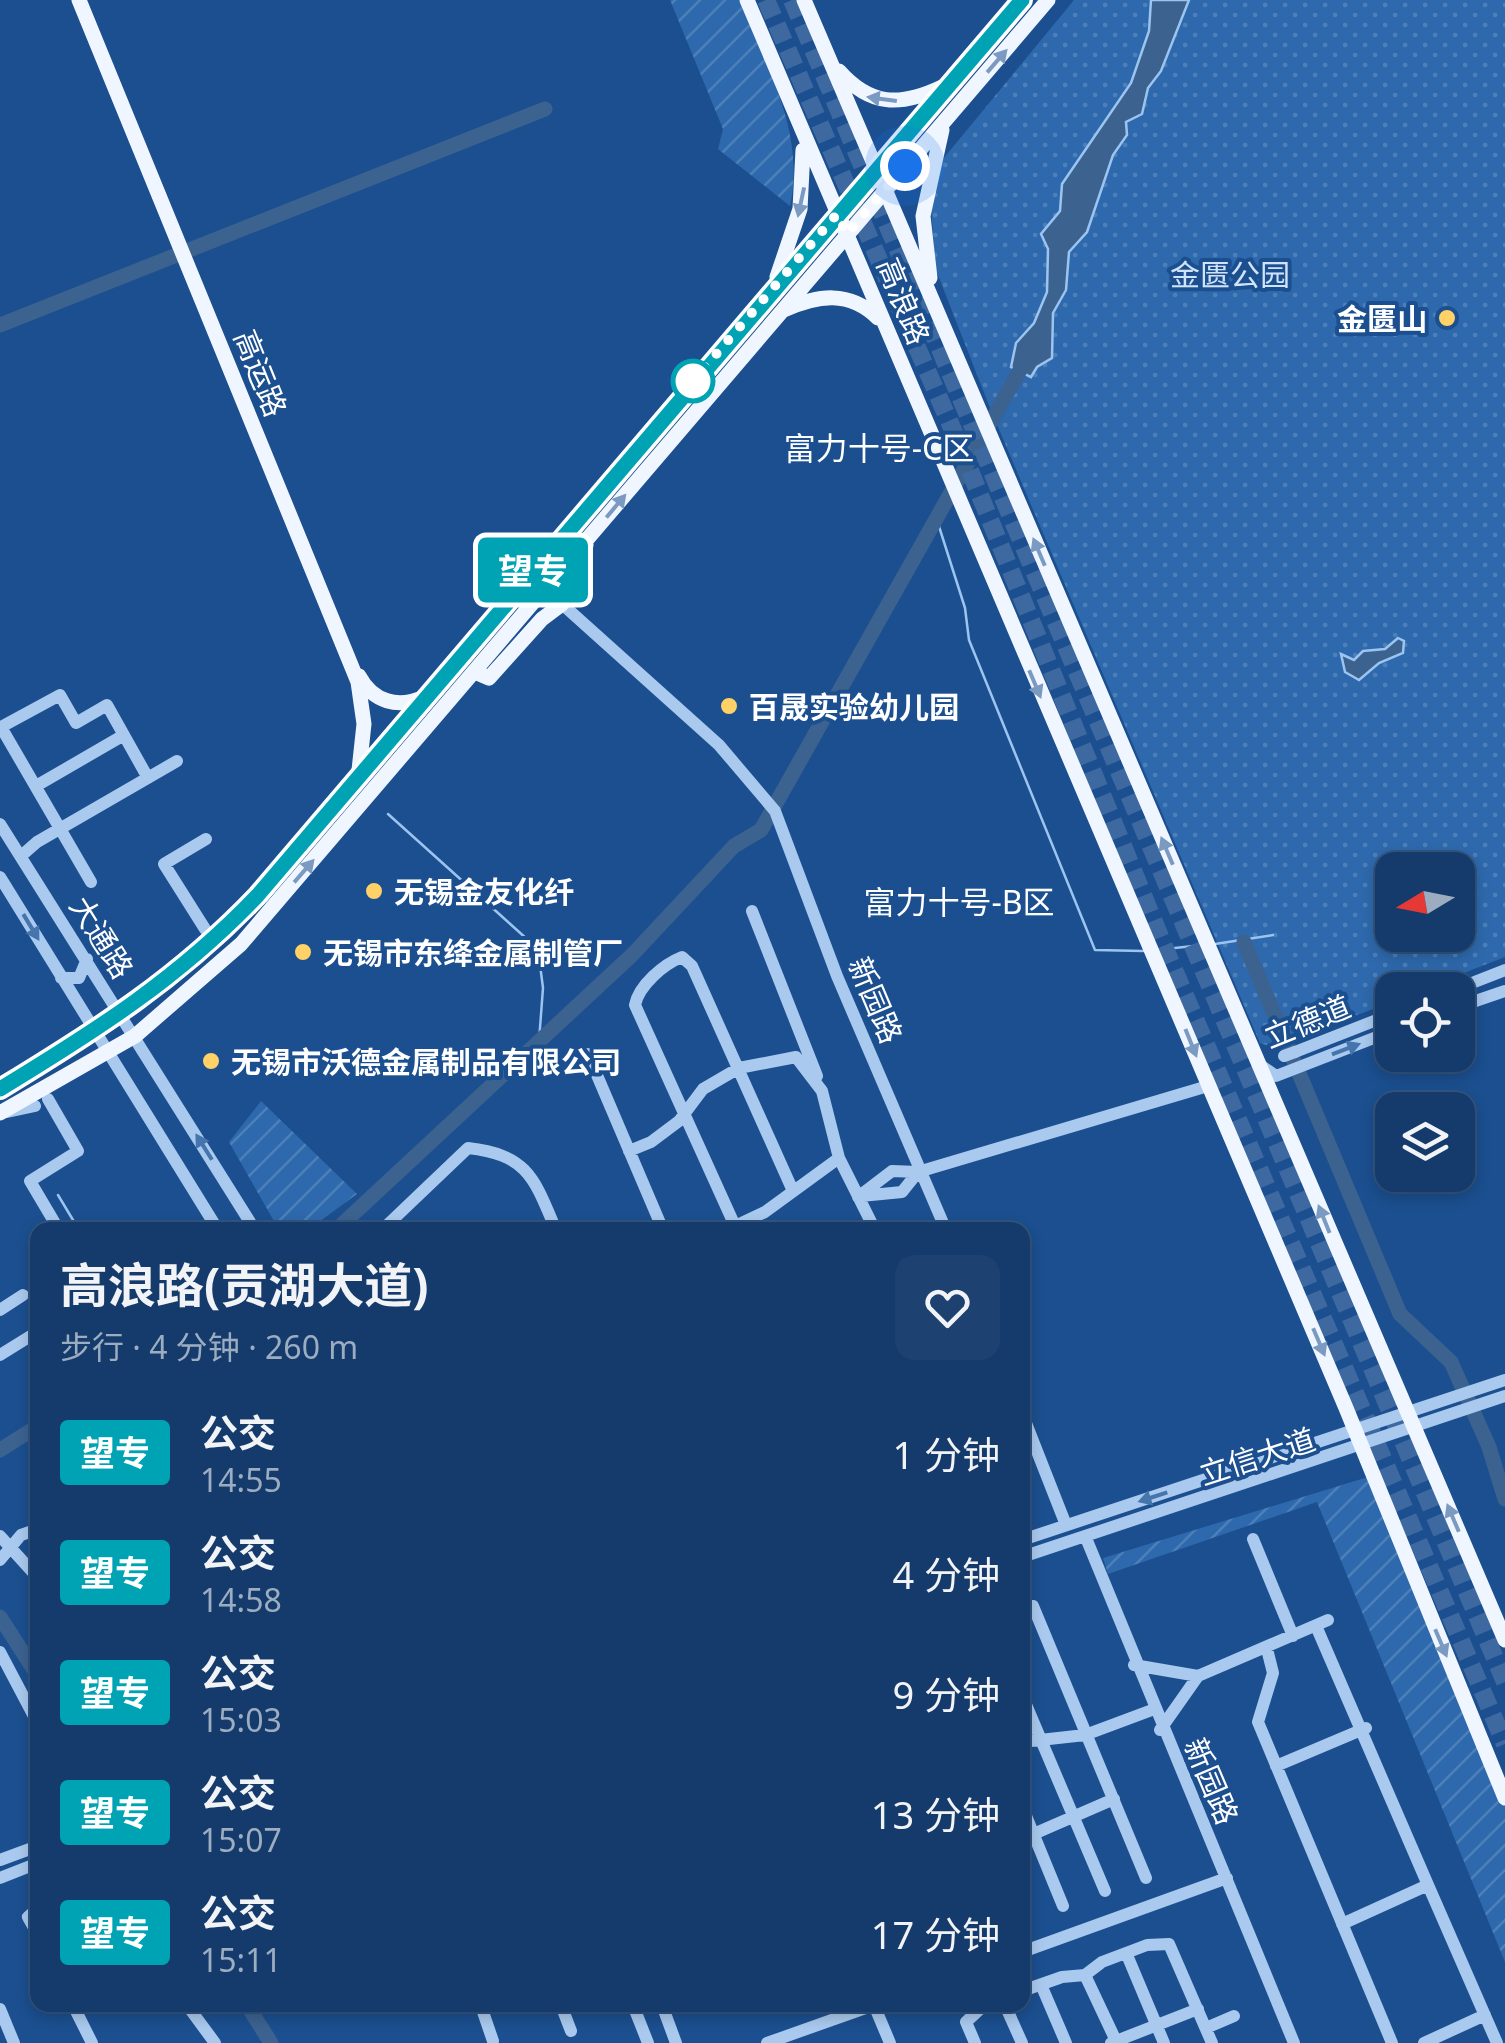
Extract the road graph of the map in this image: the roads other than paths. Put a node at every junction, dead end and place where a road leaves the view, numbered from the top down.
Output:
1 (80, 0) edge
2 (747, 0) edge
3 (804, 0) edge
4 (1022, 0) edge
5 (1048, 0) edge
6 (828, 56) junction
7 (950, 83) junction
8 (794, 112) junction
9 (945, 121) junction
10 (877, 168) junction
11 (885, 188) junction
12 (837, 214) junction
13 (847, 234) junction
14 (772, 288) junction
15 (780, 311) junction
16 (883, 323) junction
17 (941, 326) junction
18 (586, 542) junction
19 (562, 605) junction
20 (475, 672) junction
21 (428, 696) junction
22 (124, 735) junction
23 (177, 761) dead end
24 (359, 772) junction
25 (148, 778) junction
26 (36, 786) junction
27 (0, 824) edge
28 (61, 828) junction
29 (206, 839) dead end
30 (21, 856) junction
31 (0, 877) edge
32 (91, 882) dead end
33 (752, 911) dead end
34 (204, 929) dead end
35 (86, 960) junction
36 (1505, 970) edge
37 (61, 978) junction
38 (1475, 982) edge
39 (1505, 991) edge
40 (1475, 1002) edge
41 (121, 1014) junction
42 (1375, 1021) edge
43 (94, 1031) junction
44 (135, 1036) junction
45 (1375, 1038) edge
46 (106, 1052) junction
47 (588, 1054) dead end
48 (1260, 1065) junction
49 (739, 1068) junction
50 (1208, 1086) junction
51 (0, 1089) edge
52 (822, 1090) junction
53 (48, 1099) dead end
54 (35, 1106) dead end
55 (686, 1112) junction
56 (0, 1114) edge
57 (629, 1151) junction
58 (839, 1158) junction
59 (919, 1171) junction
60 (793, 1192) junction
61 (858, 1197) junction
62 (54, 1222) edge
63 (213, 1222) edge
64 (250, 1222) edge
65 (390, 1222) edge
66 (553, 1222) edge
67 (660, 1222) edge
68 (730, 1222) edge
69 (742, 1222) edge
70 (871, 1222) edge
71 (941, 1222) edge
72 (23, 1295) dead end
73 (0, 1310) edge
74 (30, 1337) edge
75 (0, 1355) edge
76 (1505, 1380) edge
77 (1498, 1398) edge
78 (1448, 1408) junction
79 (1410, 1421) junction
80 (1353, 1432) junction
81 (1030, 1434) edge
82 (1030, 1442) edge
83 (1360, 1448) junction
84 (1064, 1526) junction
85 (30, 1532) edge
86 (0, 1536) edge
87 (1030, 1537) edge
88 (1085, 1539) junction
89 (1254, 1539) dead end
90 (12, 1550) junction
91 (1030, 1555) edge
92 (0, 1560) edge
93 (30, 1569) edge
94 (1030, 1607) edge
95 (1293, 1636) junction
96 (1505, 1640) edge
97 (1267, 1648) junction
98 (0, 1652) edge
99 (1136, 1666) junction
100 (1198, 1676) junction
101 (30, 1709) edge
102 (1152, 1710) junction
103 (1030, 1713) edge
104 (1161, 1729) junction
105 (1363, 1730) junction
106 (1085, 1735) junction
107 (1040, 1736) junction
108 (1030, 1739) edge
109 (1276, 1766) junction
110 (1505, 1798) edge
111 (1114, 1799) junction
112 (1074, 1816) junction
113 (1030, 1836) edge
114 (1030, 1841) edge
115 (30, 1849) edge
116 (0, 1860) edge
117 (30, 1866) edge
118 (0, 1878) edge
119 (1146, 1878) dead end
120 (1224, 1880) junction
121 (1428, 1886) junction
122 (1105, 1891) dead end
123 (1063, 1906) dead end
124 (1342, 1924) junction
125 (1030, 1949) edge
126 (1127, 1954) junction
127 (1085, 1975) junction
128 (1042, 1987) junction
129 (1030, 1989) edge
130 (0, 2009) edge
131 (1198, 2010) junction
132 (76, 2012) edge
133 (192, 2012) edge
134 (483, 2012) edge
135 (564, 2012) edge
136 (636, 2012) edge
137 (665, 2012) edge
138 (854, 2012) edge
139 (877, 2012) edge
140 (977, 2012) edge
141 (1009, 2012) edge
142 (1485, 2015) junction
143 (1234, 2016) dead end
144 (1157, 2027) junction
145 (1206, 2028) junction
146 (571, 2030) dead end
147 (0, 2032) edge
148 (493, 2041) edge
149 (1114, 2042) edge
150 (4, 2043) edge
151 (14, 2043) edge
152 (92, 2043) edge
153 (215, 2043) edge
154 (648, 2043) edge
155 (676, 2043) edge
156 (767, 2043) edge
157 (890, 2043) edge
158 (975, 2043) edge
159 (1022, 2043) edge
160 (1066, 2043) edge
161 (1164, 2043) edge
162 (1212, 2043) edge
163 (1292, 2043) edge
164 (1392, 2043) edge
165 (1424, 2043) edge
166 (1496, 2043) edge

1 - 21 main road, 高运路
1 - 24 main road, 高运路
2 - 8 main road, 高浪路
3 - 6 main road
4 - 7 main road
9 -> 5 main road
7 -> 6 main road
6 - 10 main road
7 - 10 main road
8 - 12 main road, 高浪路
8 -> 14 main road
9 - 11 main road
9 - 17 main road
10 - 11 main road
10 - 12 main road
11 - 13 main road
11 - 17 main road
12 - 13 main road, 高浪路
12 - 14 main road
13 - 15 main road
13 - 16 main road, 高浪路
14 - 21 main road
15 - 16 main road
18 -> 15 main road
16 -> 50 main road, 高浪路
48 -> 17 main road
18 - 19 main road
18 - 20 main road
19 - 20 main road
19 - 59 street, 新园路
44 -> 20 main road
21 - 24 main road
22 - 25 street
22 - 26 street
22 - 26 street
23 - 25 street
24 - 41 main road
25 - 28 street
26 - 28 street
27 - 30 street, 大通路
28 - 30 street
28 - 32 street
29 - 34 street
30 - 35 street, 大通路
31 -> 37 street, 大通路
33 - 52 street
35 - 37 street
35 - 41 street, 大通路
36 - 38 street
37 - 43 street, 大通路
39 - 40 street
41 - 43 main road
41 - 44 street, 大通路
42 - 48 street, 立德道
43 - 46 street, 大通路
43 - 51 main road
44 - 46 main road
64 -> 44 street, 大通路
48 -> 45 street, 立德道
46 - 56 main road
46 - 63 street, 大通路
47 - 57 street
79 -> 48 main road
49 - 52 street
49 - 55 street
49 - 55 street
49 - 60 street
50 - 59 street
50 -> 80 main road, 高浪路
52 - 58 street
53 - 62 street
54 - 56 street
55 - 57 street
55 - 68 street
57 - 67 street
58 - 60 street
58 - 61 street
59 - 61 street
59 - 61 street
59 - 71 street, 新园路
60 - 69 street
61 - 70 street
65 - 66 street
72 - 73 street
74 - 75 street
76 - 78 street, 立信大道
77 - 78 street, 立信大道
78 - 79 street, 立信大道
79 - 80 street, 立信大道
79 - 83 street, 立信大道
96 -> 79 main road
80 - 83 main road, 高浪路
80 -> 84 street, 立信大道
81 - 84 street
82 - 84 street
83 - 88 street, 立信大道
83 -> 110 main road, 高浪路
84 - 87 street, 立信大道
85 - 90 street
86 - 90 street
88 - 91 street, 立信大道
88 - 99 street, 新园路
89 - 95 street
90 - 92 street
90 - 93 street
94 - 106 street
95 - 97 street
95 - 105 street
97 - 100 street
97 - 109 street
98 - 101 street
99 - 100 street
99 - 102 street, 新园路
99 - 104 street, 新园路
100 - 104 street
102 - 104 street, 新园路
102 - 106 street
103 - 107 street
104 - 120 street, 新园路
105 - 109 street
105 - 121 street
106 - 107 street
106 - 111 street
107 - 108 street
107 - 112 street
109 - 124 street
111 - 112 street
111 - 119 street
112 - 113 street
112 - 122 street
114 - 123 street
115 - 116 street
117 - 118 street
120 - 125 street
120 - 163 street, 新园路
121 - 124 street
121 - 142 street
124 - 164 street
126 - 127 street
126 - 131 street
126 - 144 street
127 - 128 street
127 - 149 street
128 - 129 street
128 - 160 street
130 - 151 street
131 - 144 street
131 - 145 street
132 - 152 street
133 - 153 street
134 - 148 street
135 - 146 street
136 - 154 street
137 - 155 street
138 - 156 street
139 - 157 street
140 - 158 street
141 - 159 street
142 - 165 street
142 - 166 street
143 - 145 street
144 - 149 street
144 - 161 street
145 - 162 street
147 - 150 street

